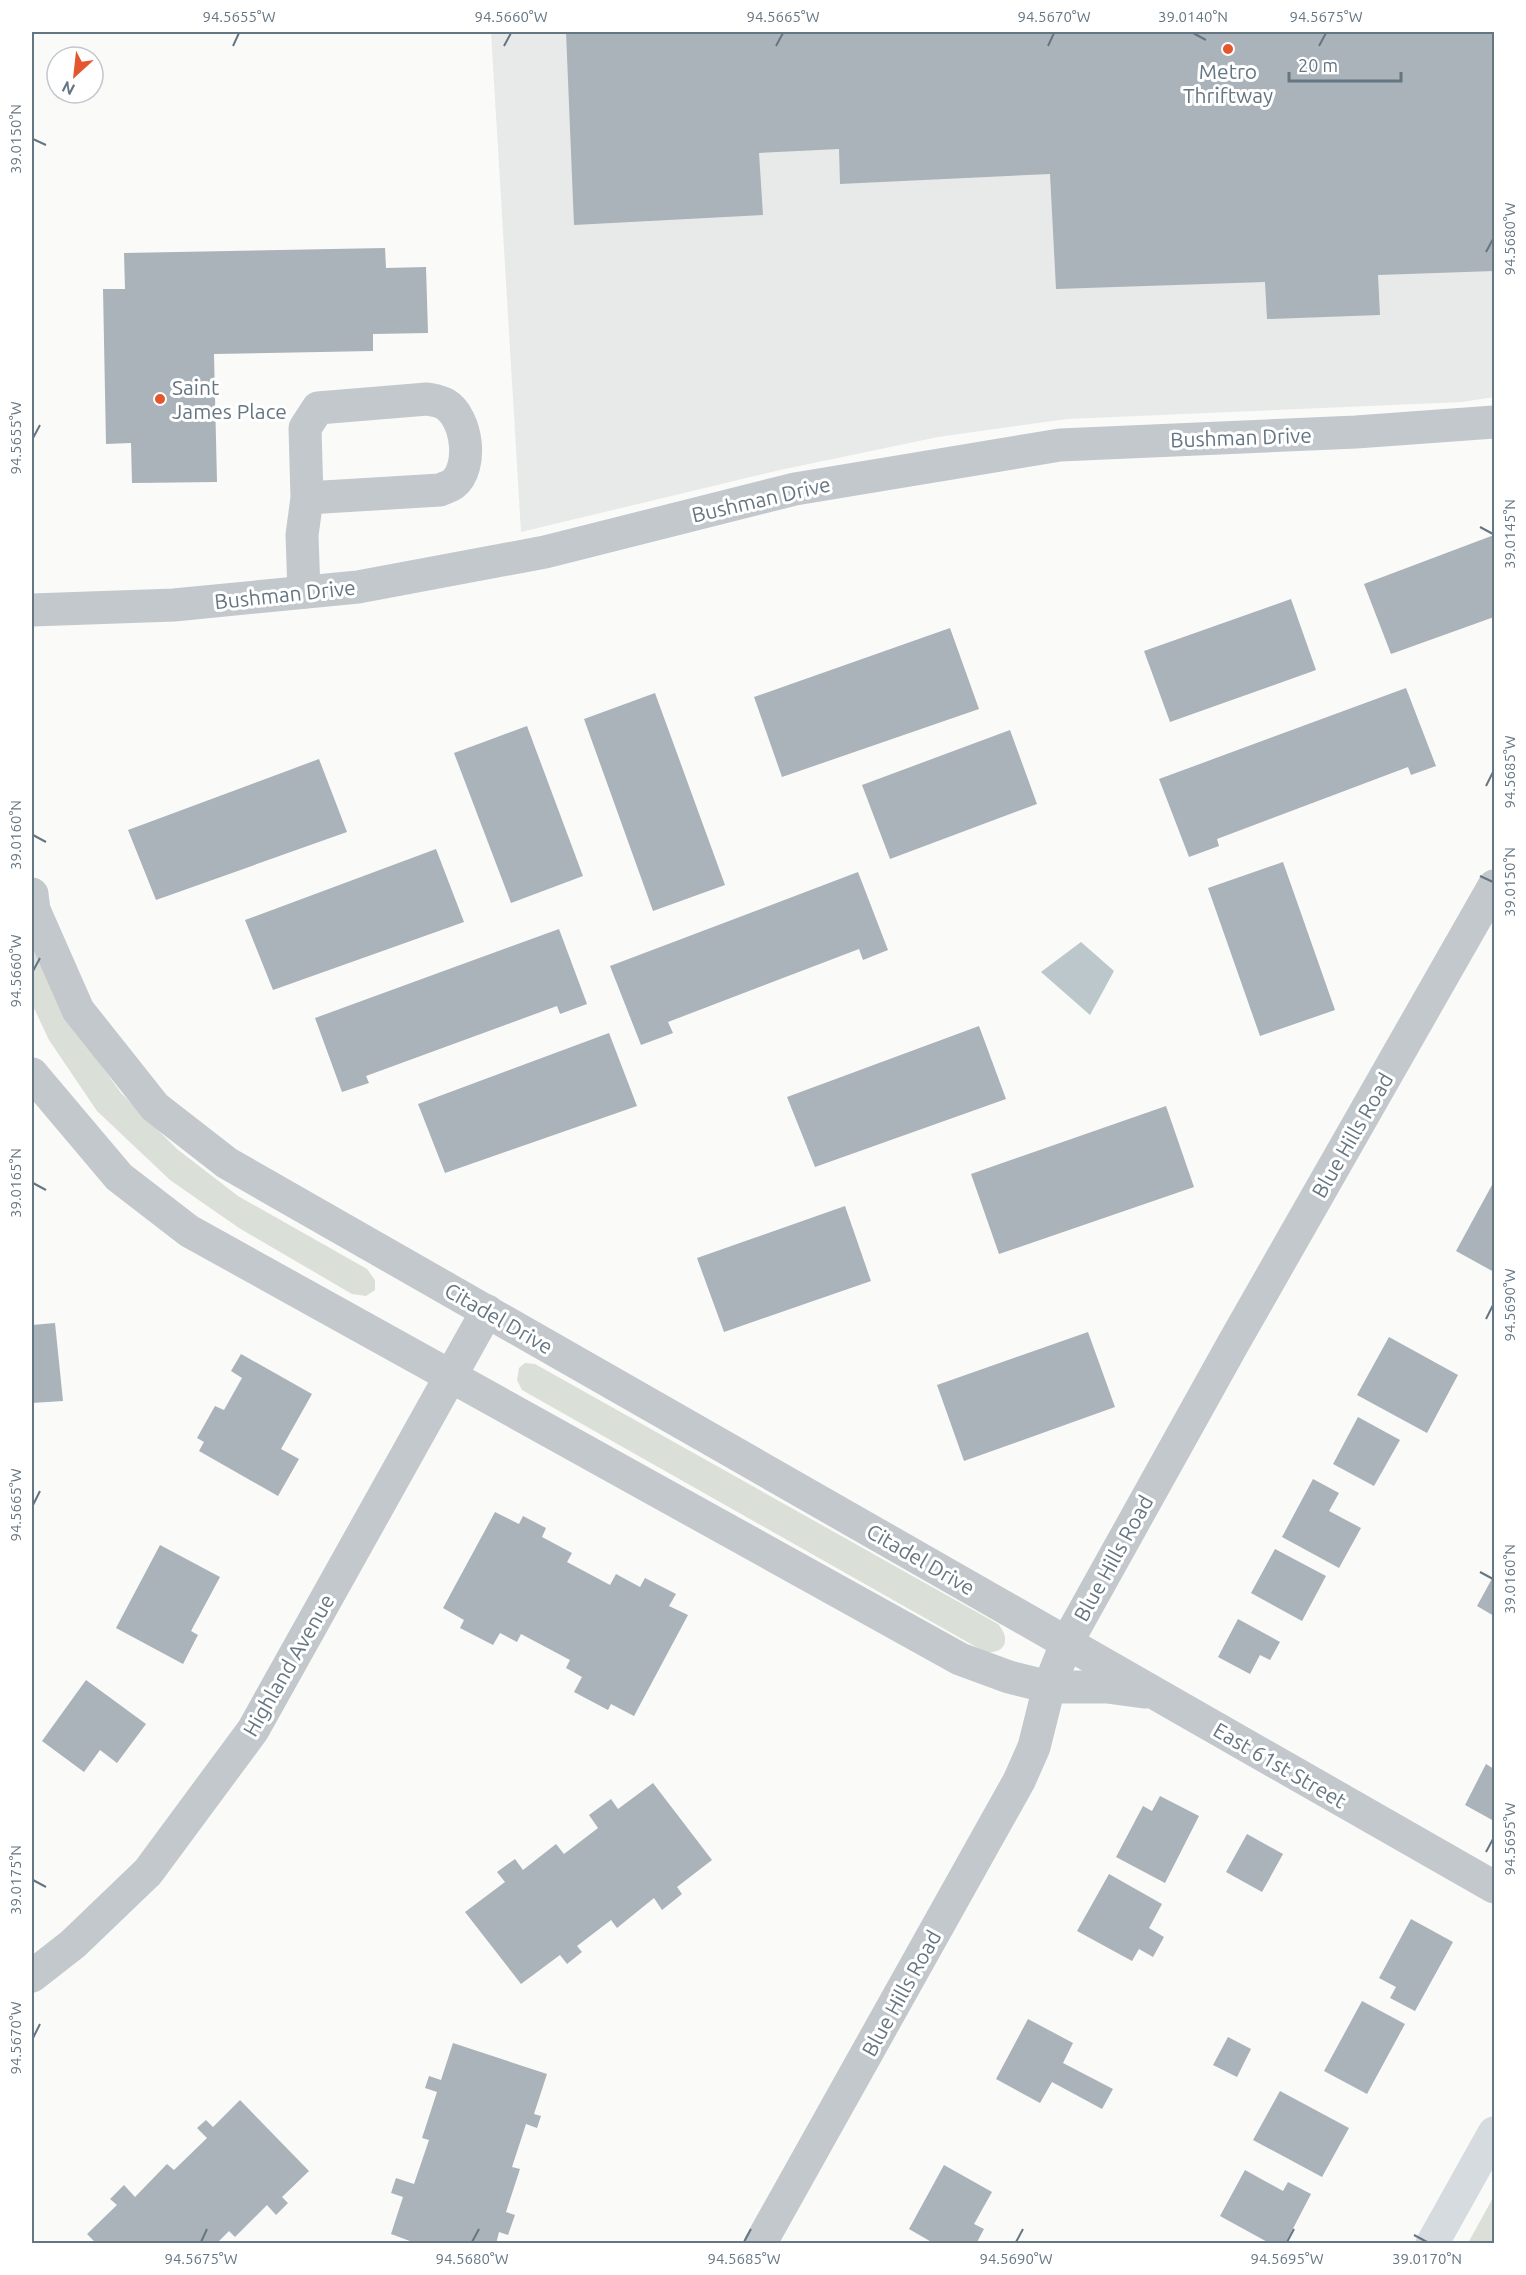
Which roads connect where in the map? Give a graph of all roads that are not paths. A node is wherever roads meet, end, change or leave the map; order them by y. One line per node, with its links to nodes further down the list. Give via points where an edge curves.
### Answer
1 (1494, 422): 3 (street, Bushman Drive, via 1060,445 1012,451 795,489 545,552 358,587)
2 (307, 498): 2 (street, via 440,490 454,483 465,464 465,438 459,416 444,403 427,399 318,408 305,428); 3 (street, via 302,535)
3 (304, 592): 4 (street, Bushman Drive, via 174,606)
4 (32, 610)
5 (1494, 886): 10 (street, Blue Hills Road)
6 (32, 894): 8 (street, Citadel Drive, via 34,910 78,1010 155,1107 227,1163)
7 (32, 1074): 9 (street, via 119,1177 189,1231)
8 (487, 1311): 9 (street, Highland Avenue); 10 (street, Citadel Drive)
9 (451, 1376): 11 (street, via 960,1659); 14 (street, Highland Avenue, via 253,1730 148,1872 74,1944)
10 (1067, 1642): 11 (street, Blue Hills Road); 12 (street, East 61st Street)
11 (1049, 1687): 12 (street, via 1107,1687); 16 (street, Blue Hills Road, via 1034,1747 1019,1781)
12 (1156, 1694): 13 (street, East 61st Street)
13 (1494, 1887)
14 (32, 1976)
15 (1494, 2133): 17 (main road)
16 (760, 2244)
17 (1432, 2244)

